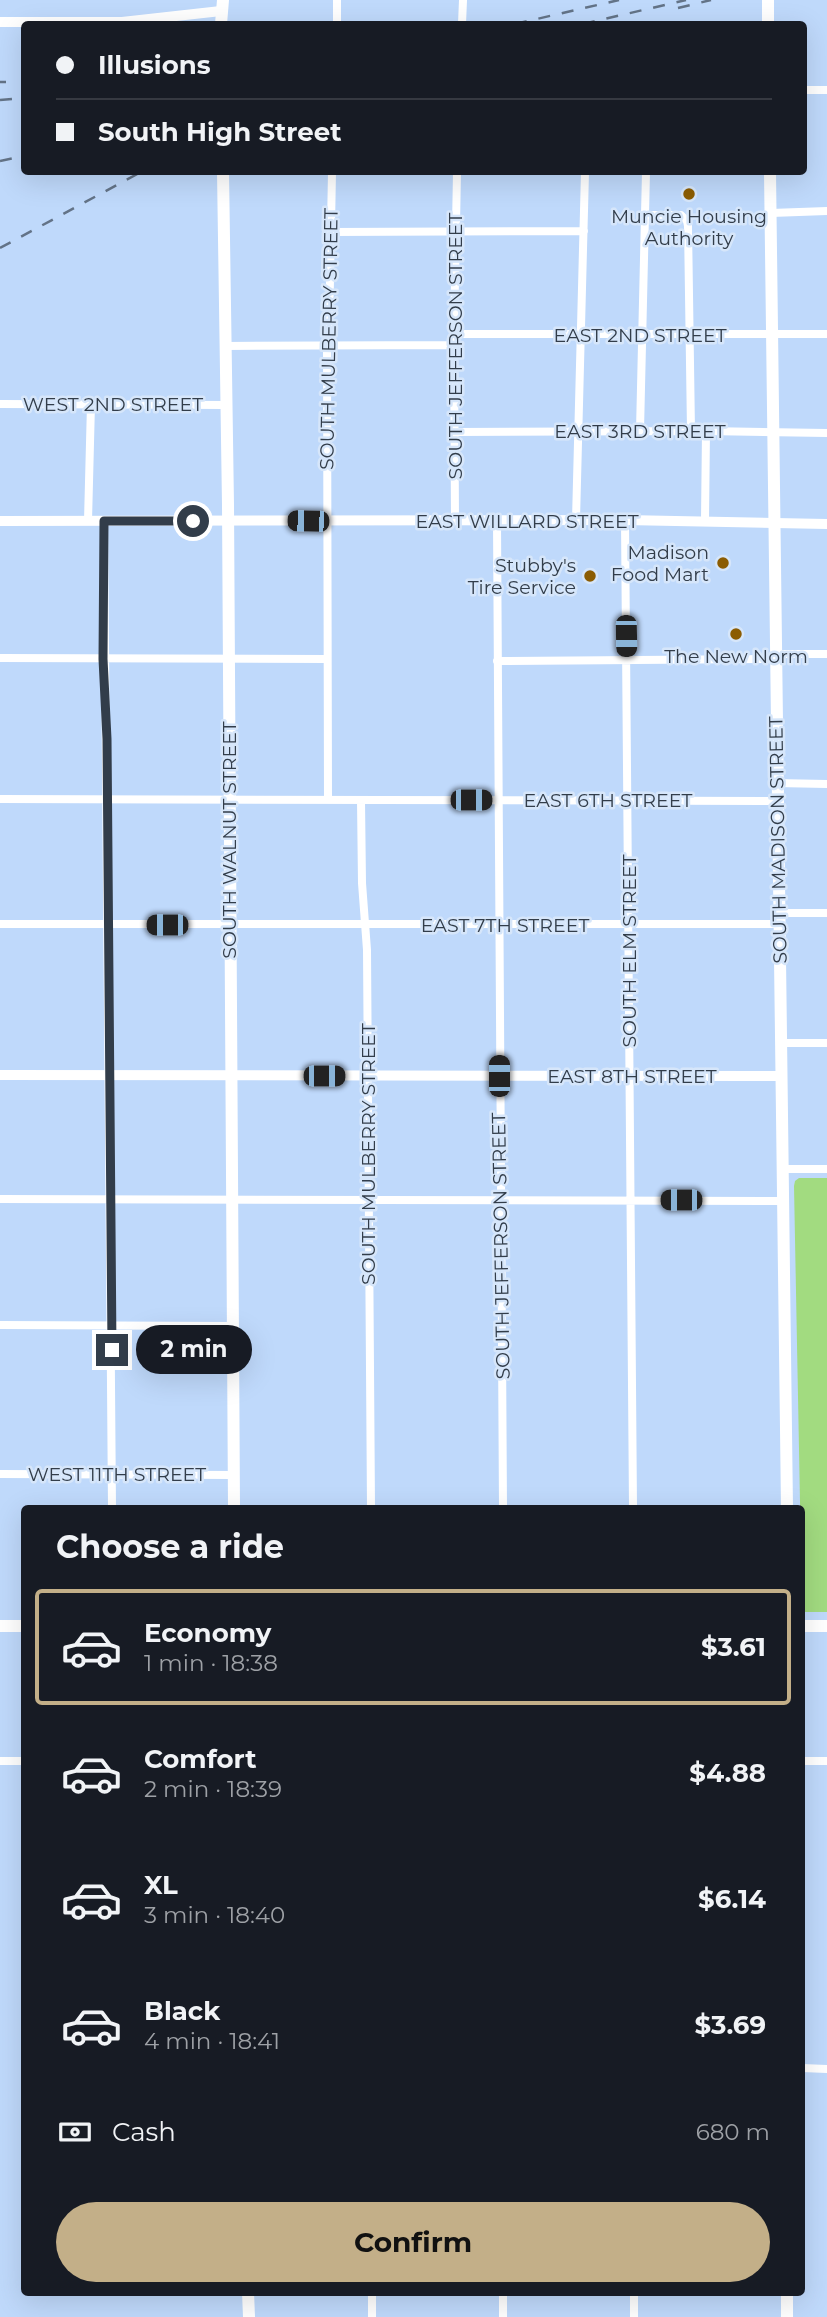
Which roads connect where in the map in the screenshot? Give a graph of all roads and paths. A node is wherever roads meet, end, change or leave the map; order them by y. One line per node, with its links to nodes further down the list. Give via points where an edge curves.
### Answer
1 (337, 0): 6 (street)
2 (463, 0): 7 (street)
3 (768, 0): 8 (main road)
4 (221, 9): 5 (street)
5 (130, 21)
6 (337, 21)
7 (462, 21)
8 (768, 21)
9 (0, 22): 10 (street)
10 (21, 22)
11 (807, 90): 12 (street)
12 (827, 90)
13 (223, 175): 33 (main road, SOUTH WALNUT STREET)
14 (332, 175): 23 (street, SOUTH MULBERRY STREET)
15 (457, 175): 24 (street, SOUTH JEFFERSON STREET)
16 (585, 175): 22 (street)
17 (646, 175): 21 (street)
18 (770, 175): 20 (main road, SOUTH MADISON STREET)
19 (827, 211): 20 (street)
20 (771, 213): 30 (main road, SOUTH MADISON STREET)
21 (645, 215): 28 (street); 29 (street, via 681,215 687,221)
22 (584, 231): 24 (street); 27 (street)
23 (330, 232): 24 (street); 31 (street, SOUTH MULBERRY STREET)
24 (455, 233): 25 (street, SOUTH JEFFERSON STREET)
25 (454, 334): 27 (street, EAST 2ND STREET); 32 (street, SOUTH JEFFERSON STREET)
26 (827, 334): 30 (street, EAST 2ND STREET)
27 (580, 335): 28 (street, EAST 2ND STREET); 37 (street)
28 (643, 335): 29 (street, EAST 2ND STREET); 38 (street)
29 (690, 335): 30 (street, EAST 2ND STREET); 39 (street)
30 (772, 335): 42 (main road, SOUTH MADISON STREET)
31 (327, 345): 32 (street); 33 (street); 51 (street, SOUTH MULBERRY STREET)
32 (454, 345): 41 (street, SOUTH JEFFERSON STREET)
33 (225, 346): 36 (main road, SOUTH WALNUT STREET)
34 (0, 404): 35 (street, WEST 2ND STREET)
35 (91, 404): 36 (street, WEST 2ND STREET); 48 (street)
36 (226, 405): 50 (main road, SOUTH WALNUT STREET)
37 (577, 431): 38 (street, EAST 3RD STREET); 41 (street, EAST 3RD STREET); 44 (street)
38 (640, 431): 39 (street, EAST 3RD STREET)
39 (691, 431): 40 (street, EAST 3RD STREET)
40 (706, 431): 42 (street, EAST 3RD STREET); 46 (street)
41 (454, 432): 52 (street, SOUTH JEFFERSON STREET)
42 (773, 432): 43 (street, EAST 3RD STREET); 54 (main road, SOUTH MADISON STREET)
43 (827, 433)
44 (576, 520): 45 (street, EAST WILLARD STREET); 53 (street, EAST WILLARD STREET)
45 (625, 520): 46 (street, EAST WILLARD STREET); 62 (street, SOUTH ELM STREET)
46 (705, 520): 54 (street, EAST WILLARD STREET)
47 (0, 521): 48 (street, EAST WILLARD STREET)
48 (88, 521): 49 (street, EAST WILLARD STREET)
49 (104, 521): 50 (street, EAST WILLARD STREET); 59 (street)
50 (227, 521): 51 (street, EAST WILLARD STREET); 60 (main road, SOUTH WALNUT STREET)
51 (327, 521): 52 (street, EAST WILLARD STREET); 61 (street, SOUTH MULBERRY STREET)
52 (455, 521): 53 (street, EAST WILLARD STREET)
53 (497, 521): 63 (street, SOUTH JEFFERSON STREET)
54 (774, 522): 55 (street, EAST WILLARD STREET); 57 (main road, SOUTH MADISON STREET)
55 (827, 524)
56 (827, 654): 57 (street)
57 (776, 657): 62 (street); 64 (main road, SOUTH MADISON STREET)
58 (0, 658): 59 (street)
59 (103, 659): 60 (street); 67 (street)
60 (228, 659): 61 (street); 68 (main road, SOUTH WALNUT STREET)
61 (327, 659): 69 (street, SOUTH MULBERRY STREET)
62 (627, 660): 63 (street); 71 (street, SOUTH ELM STREET)
63 (497, 661): 70 (street, SOUTH JEFFERSON STREET)
64 (776, 783): 65 (street); 73 (main road, SOUTH MADISON STREET)
65 (827, 784)
66 (0, 799): 67 (street, EAST 6TH STREET)
67 (107, 800): 68 (street, EAST 6TH STREET); 77 (street)
68 (229, 800): 69 (street, EAST 6TH STREET); 78 (main road, SOUTH WALNUT STREET)
69 (328, 800): 72 (street, EAST 6TH STREET)
70 (498, 800): 71 (street, EAST 6TH STREET); 72 (street, EAST 6TH STREET); 81 (street, SOUTH JEFFERSON STREET)
71 (628, 800): 73 (street, EAST 6TH STREET); 80 (street, SOUTH ELM STREET)
72 (360, 801): 79 (street, SOUTH MULBERRY STREET)
73 (777, 801): 75 (main road, SOUTH MADISON STREET)
74 (827, 913): 75 (street, EAST 7TH STREET)
75 (779, 919): 80 (street, EAST 7TH STREET); 82 (main road, SOUTH MADISON STREET)
76 (0, 924): 77 (street, EAST 7TH STREET)
77 (108, 925): 78 (street, EAST 7TH STREET); 85 (street)
78 (230, 925): 79 (street, EAST 7TH STREET); 87 (main road, SOUTH WALNUT STREET)
79 (365, 925): 81 (street, EAST 7TH STREET); 88 (street, SOUTH MULBERRY STREET)
80 (629, 925): 81 (street, EAST 7TH STREET); 86 (street, SOUTH ELM STREET)
81 (499, 926): 89 (street, SOUTH JEFFERSON STREET)
82 (781, 1043): 83 (street); 90 (main road, SOUTH MADISON STREET)
83 (827, 1043)
84 (0, 1075): 85 (street, EAST 8TH STREET)
85 (110, 1075): 87 (street, EAST 8TH STREET); 96 (street)
86 (630, 1075): 89 (street, EAST 8TH STREET); 90 (street, EAST 8TH STREET); 95 (street, SOUTH ELM STREET)
87 (231, 1076): 88 (street, EAST 8TH STREET); 98 (main road, SOUTH WALNUT STREET)
88 (368, 1076): 89 (street, EAST 8TH STREET); 97 (street, SOUTH MULBERRY STREET)
89 (499, 1076): 94 (street, SOUTH JEFFERSON STREET)
90 (782, 1076): 91 (main road, SOUTH MADISON STREET)
91 (782, 1169): 92 (street); 99 (main road, SOUTH MADISON STREET)
92 (827, 1169)
93 (0, 1199): 96 (street)
94 (501, 1199): 95 (street); 97 (street); 109 (street, SOUTH JEFFERSON STREET)
95 (632, 1199): 99 (street); 110 (street, SOUTH ELM STREET)
96 (110, 1200): 98 (street); 101 (street)
97 (369, 1200): 98 (street); 108 (street, SOUTH MULBERRY STREET)
98 (232, 1201): 102 (main road, SOUTH WALNUT STREET)
99 (783, 1201): 111 (main road, SOUTH MADISON STREET)
100 (0, 1325): 101 (street)
101 (112, 1325): 102 (street); 104 (street)
102 (233, 1326): 105 (main road, SOUTH WALNUT STREET)
103 (0, 1474): 104 (street, WEST 11TH STREET)
104 (112, 1475): 105 (street, WEST 11TH STREET); 106 (street)
105 (234, 1475): 107 (main road, SOUTH WALNUT STREET)
106 (112, 1505)
107 (234, 1505)
108 (371, 1505)
109 (503, 1505)
110 (633, 1505)
111 (787, 1505)
112 (0, 1626): 113 (main road)
113 (21, 1626)
114 (805, 1626): 115 (main road)
115 (827, 1626)
116 (0, 1761): 117 (street)
117 (21, 1761)
118 (805, 1761): 119 (street)
119 (827, 1761)
120 (805, 2068): 121 (street)
121 (827, 2068)
122 (248, 2296): 127 (main road)
123 (372, 2296): 128 (street)
124 (503, 2296): 129 (street)
125 (634, 2296): 130 (street)
126 (787, 2296): 131 (main road)
127 (249, 2317)
128 (372, 2317)
129 (503, 2317)
130 (634, 2317)
131 (787, 2317)

